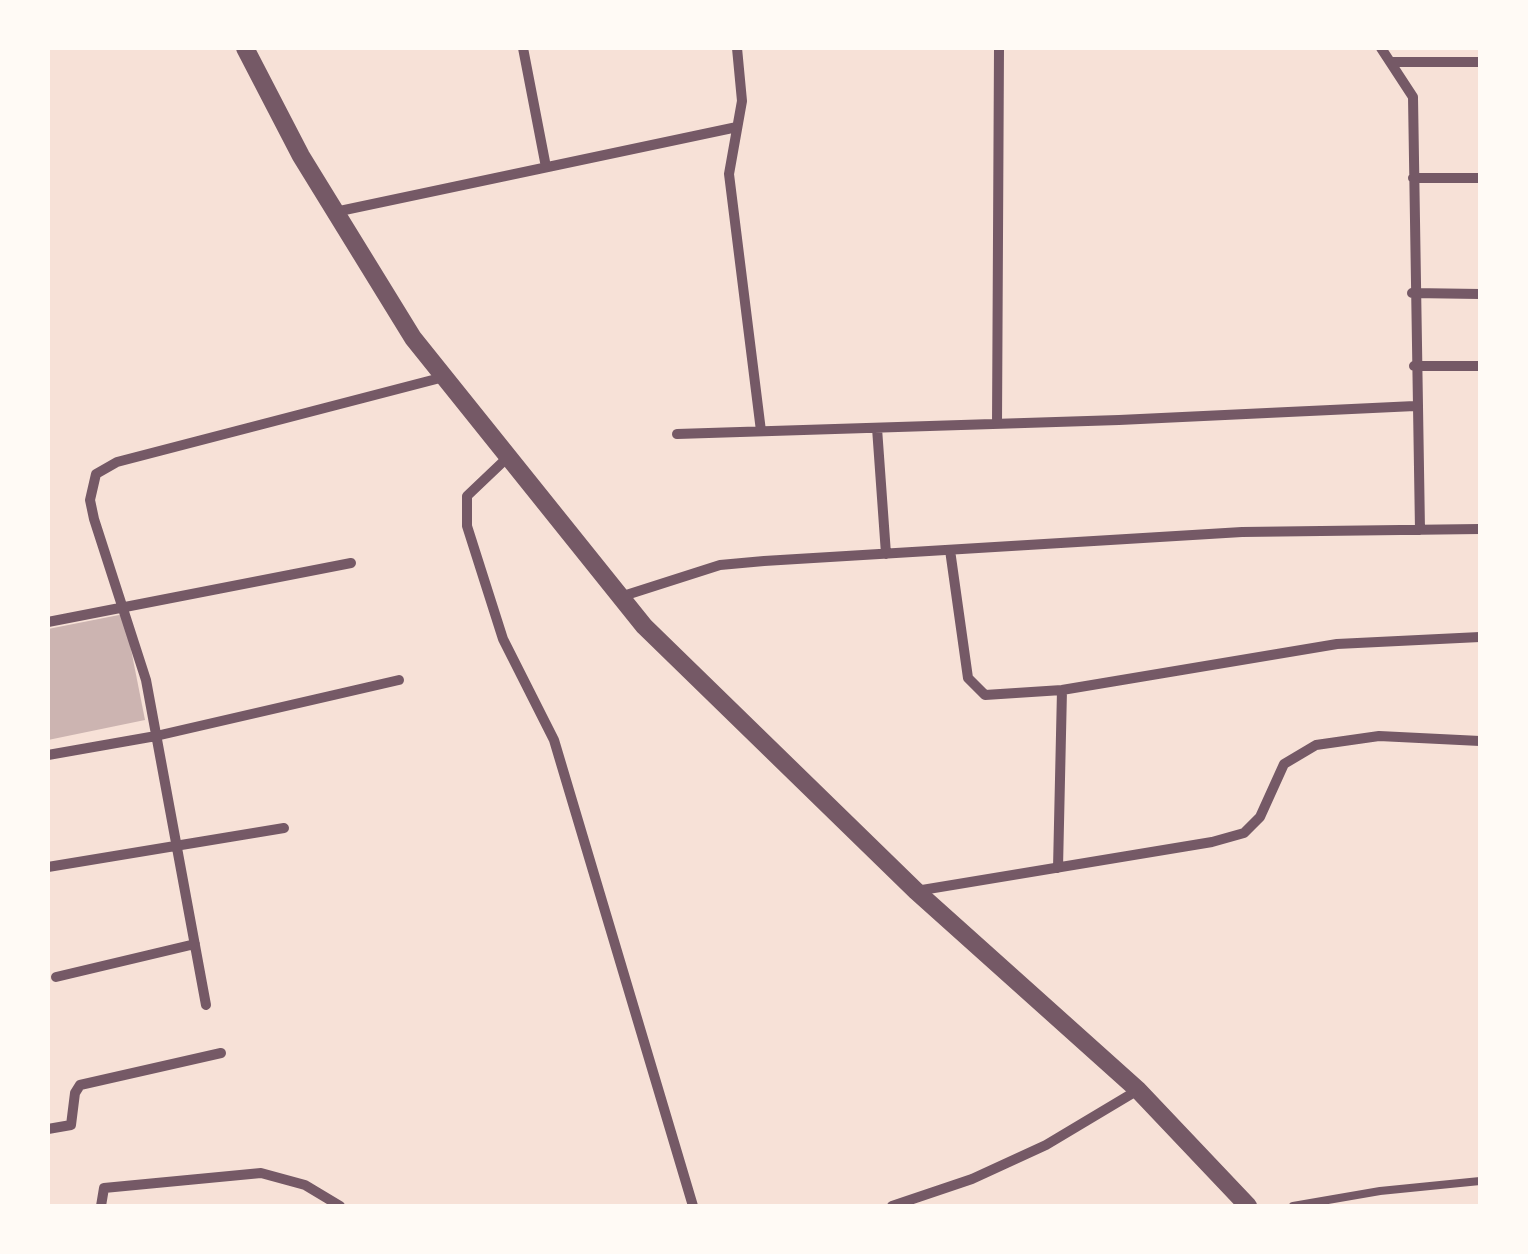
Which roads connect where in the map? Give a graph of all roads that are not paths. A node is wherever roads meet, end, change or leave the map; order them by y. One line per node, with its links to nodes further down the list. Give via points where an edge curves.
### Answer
1 (244, 48): 12 (street)
2 (523, 48): 9 (street)
3 (737, 48): 8 (street)
4 (998, 48): 19 (street)
5 (1381, 48): 6 (street)
6 (1391, 62): 7 (street); 10 (street, via 1412,98)
7 (1480, 62)
8 (737, 127): 9 (street); 21 (street, via 729,174)
9 (546, 167): 12 (street)
10 (1413, 178): 11 (street); 13 (street)
11 (1480, 178)
12 (335, 212): 17 (street)
13 (1412, 293): 14 (street); 15 (street)
14 (1480, 294)
15 (1414, 366): 16 (street); 18 (street)
16 (1480, 366)
17 (444, 377): 23 (street); 30 (street, via 106,466 96,474 90,500)
18 (1415, 406): 19 (street); 25 (street)
19 (997, 424): 20 (street)
20 (877, 428): 21 (street); 27 (street)
21 (761, 431): 22 (street)
22 (677, 434)
23 (508, 458): 29 (street); 52 (street, via 467,496 467,526 503,639 554,740)
24 (1480, 529): 25 (street)
25 (1420, 530): 26 (street, via 1242,532)
26 (950, 550): 27 (street); 34 (street, via 975,690 996,696)
27 (886, 554): 29 (street, via 720,565)
28 (351, 563): 30 (street)
29 (620, 596): 42 (street)
30 (124, 609): 31 (street); 35 (street)
31 (48, 622)
32 (1480, 637): 34 (street, via 1336,644)
33 (398, 680): 35 (street)
34 (1062, 690): 41 (street)
35 (156, 736): 37 (street); 39 (street)
36 (1480, 740): 41 (street, via 1379,736 1316,746 1284,764 1260,817 1244,833)
37 (48, 755)
38 (284, 828): 39 (street)
39 (176, 842): 40 (street); 43 (street)
40 (48, 866)
41 (1058, 868): 42 (street)
42 (916, 891): 47 (street)
43 (195, 944): 44 (street); 45 (street)
44 (56, 976)
45 (206, 1005)
46 (222, 1053): 48 (street, via 80,1085 71,1124)
47 (1138, 1090): 53 (street, via 1046,1145); 54 (street)
48 (48, 1129)
49 (1480, 1181): 55 (lane)
50 (102, 1206): 51 (street, via 104,1188 261,1173 316,1190)
51 (340, 1206)
52 (693, 1206)
53 (892, 1206)
54 (1248, 1206)
55 (1293, 1206)

